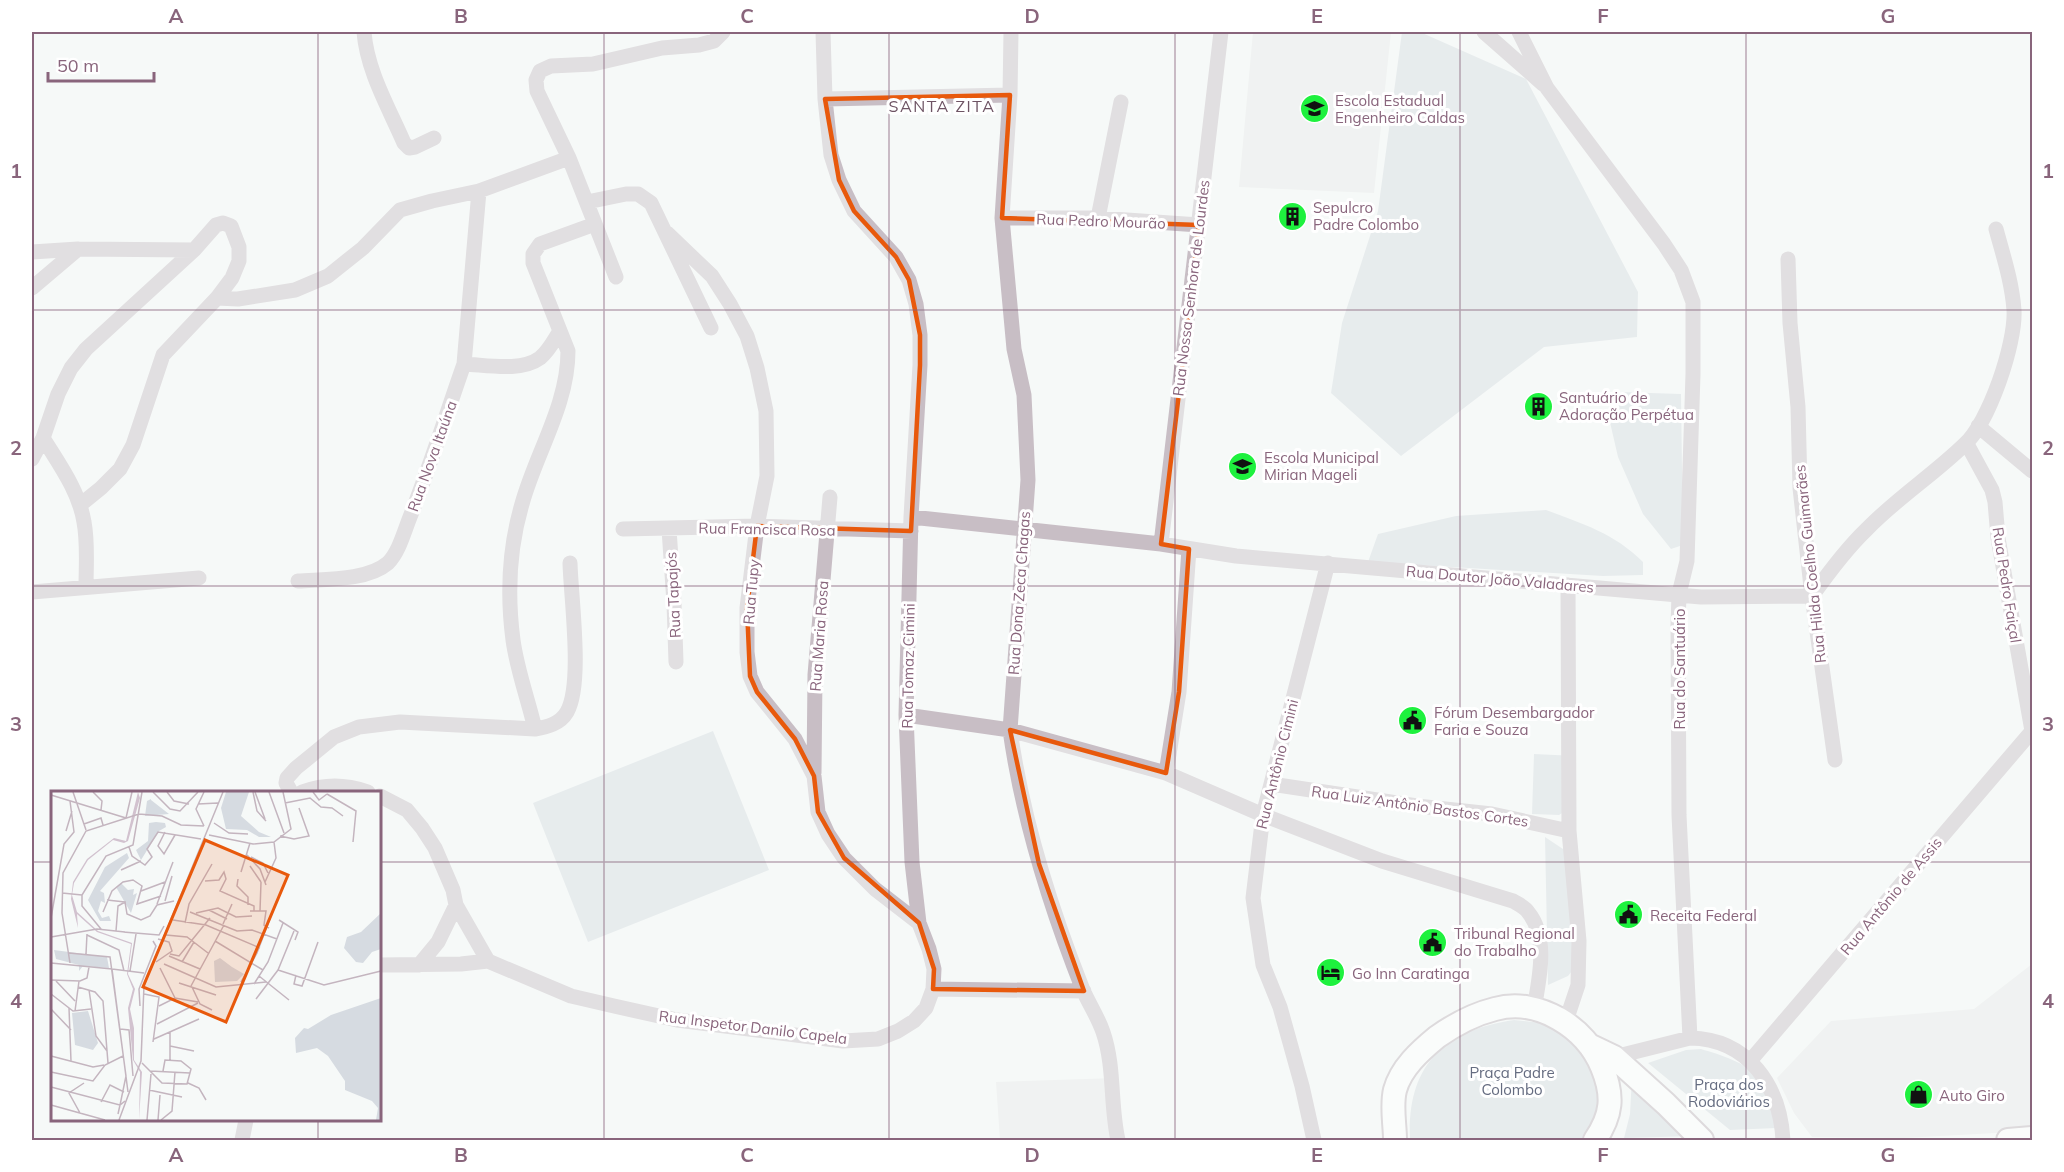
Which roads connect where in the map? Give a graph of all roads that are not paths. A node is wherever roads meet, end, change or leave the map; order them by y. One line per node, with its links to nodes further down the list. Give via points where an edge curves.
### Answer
1 (364, 32): 12 (street, via 378,85 404,143 415,147)
2 (723, 32): 13 (street, via 714,41 699,45 662,48 593,64 551,66 540,71 537,91)
3 (823, 32): 10 (street, Rua Tomaz Cimini)
4 (1011, 32): 9 (street, Rua Dona Zeca Chagas)
5 (1221, 32): 19 (street, Rua Nossa Senhora de Lourdes)
6 (1484, 32): 8 (street)
7 (1519, 32): 8 (street)
8 (1547, 88): 54 (street, Rua do Santuário, via 1664,244 1681,270 1693,302 1687,561)
9 (1010, 95): 10 (street); 16 (street, Rua Dona Zeca Chagas)
10 (825, 99): 39 (street, Rua Tomaz Cimini, via 831,155 839,180 854,211 896,257 916,304 920,365)
11 (1121, 102): 17 (street)
12 (434, 138)
13 (569, 158): 14 (street); 15 (street)
14 (479, 190): 28 (street, via 400,210 363,248 317,281 267,295); 31 (street, Rua Nova Itaúna)
15 (587, 202): 18 (street); 21 (street, via 638,194 651,203)
16 (1002, 218): 17 (street, Rua Pedro Mourão); 44 (street, Rua Dona Zeca Chagas, via 1014,349 1024,395 1028,480)
17 (1098, 218): 19 (street, Rua Pedro Mourão)
18 (595, 224): 26 (street); 30 (street, via 540,244 533,254)
19 (1199, 225): 45 (street, Rua Nossa Senhora de Lourdes)
20 (1996, 229): 32 (street, via 2014,312 2003,372)
21 (667, 233): 29 (street); 40 (street, Rua Tupy, via 718,285 747,336 757,368 766,411 767,476)
22 (78, 249): 23 (street); 24 (street); 27 (street)
23 (195, 250): 28 (street, via 216,225 231,226 239,247 239,261); 33 (street, via 86,349 58,394)
24 (32, 252)
25 (1788, 259): 55 (street, Rua Hilda Coelho Guimarães, via 1800,488)
26 (616, 277)
27 (32, 288)
28 (218, 298): 38 (street, via 163,355 133,445 120,469)
29 (711, 328)
30 (560, 331): 31 (street, via 539,359 518,365); 58 (street, via 568,351 565,377 522,503 511,550 513,641)
31 (464, 364): 50 (street, Rua Nova Itaúna, via 415,504 388,562 361,575)
32 (1978, 426): 34 (street); 36 (street)
33 (43, 438): 35 (street); 38 (street)
34 (1967, 444): 55 (street, via 1868,527); 60 (street, Rua Pedro Faiçal, via 1995,502)
35 (32, 459)
36 (2032, 471)
37 (830, 496): 43 (street, Rua Maria Rosa)
38 (80, 505): 52 (street)
39 (911, 524): 43 (street, Rua Francisca Rosa); 44 (street, Rua Francisca Rosa); 57 (street, Rua Tomaz Cimini)
40 (757, 526): 42 (street, Rua Francisca Rosa); 43 (street, Rua Francisca Rosa); 63 (street, Rua Tupy, via 747,608 750,676 757,692 795,739)
41 (623, 529): 42 (street, Rua Francisca Rosa)
42 (669, 529): 56 (street, Rua Tapajós)
43 (827, 530): 63 (street, Rua Maria Rosa, via 815,675)
44 (1024, 531): 45 (street, Rua Doutor João Valadares); 59 (street, Rua Dona Zeca Chagas)
45 (1161, 544): 46 (street, Rua Doutor João Valadares)
46 (1189, 549): 48 (street, Rua Doutor João Valadares); 62 (street, via 1179,692)
47 (570, 563): 58 (street, via 575,646 571,702 558,722)
48 (1328, 564): 51 (street, Rua Doutor João Valadares); 64 (street, Rua Antônio Cimini)
49 (199, 578): 52 (street)
50 (298, 581)
51 (1568, 585): 54 (street, Rua Doutor João Valadares); 70 (street)
52 (86, 587): 53 (street)
53 (32, 592)
54 (1679, 594): 55 (street, Rua Doutor João Valadares); 80 (street, Rua do Santuário, via 1679,815)
55 (1812, 596): 61 (street, Rua Hilda Coelho Guimarães)
56 (676, 662)
57 (906, 715): 59 (street); 72 (street, Rua Tomaz Cimini, via 912,862)
58 (535, 729): 65 (street, via 400,722 359,727 334,737 296,768 287,777)
59 (1010, 730): 62 (street); 77 (street, Rua Dona Zeca Chagas, via 1039,864)
60 (2032, 731): 83 (street, Rua Antônio de Assis)
61 (1834, 760)
62 (1166, 773): 69 (street)
63 (814, 776): 72 (street, Rua Tupy, via 818,812 844,858 875,889)
64 (1271, 784): 69 (street, Rua Antônio Cimini); 70 (street, Rua Luiz Antônio Bastos Cortes, via 1492,814)
65 (290, 791)
66 (305, 791): 67 (street, via 337,785)
67 (364, 791)
68 (381, 797): 71 (street, via 407,810 422,828 435,848)
69 (1263, 815): 78 (street, via 1382,861 1513,901 1527,910 1539,937); 88 (street, Rua Antônio Cimini, via 1253,898 1263,965 1280,1007)
70 (1569, 831): 79 (street, via 1579,941 1578,986)
71 (456, 905): 73 (street); 75 (street, via 438,942)
72 (919, 923): 76 (street, Rua Tomaz Cimini, via 934,969)
73 (488, 961): 75 (street, Rua Inspetor Danilo Capela); 76 (street, Rua Inspetor Danilo Capela, via 571,996 635,1011 688,1022 843,1041 878,1039 898,1031 926,1008)
74 (381, 965): 75 (street, Rua Inspetor Danilo Capela)
75 (419, 965)
76 (933, 989): 77 (street)
77 (1084, 991): 87 (street, Rua Dona Zeca Chagas, via 1103,1032)
78 (1534, 1009): 79 (main road); 89 (main road, via 1495,1008 1445,1032 1418,1052 1395,1090)
79 (1566, 1022): 81 (main road)
80 (1690, 1038): 82 (street); 83 (street, via 1720,1044)
81 (1591, 1046): 82 (main road); 90 (main road, via 1610,1098 1609,1117)
82 (1614, 1057): 91 (main road)
83 (1750, 1061): 92 (street, via 1776,1099)
84 (246, 1121): 86 (street)
85 (2032, 1138): 93 (main road)
86 (242, 1140)
87 (1118, 1140)
88 (1314, 1140)
89 (1395, 1140)
90 (1595, 1140)
91 (1702, 1140)
92 (1783, 1140)
93 (2008, 1140)

